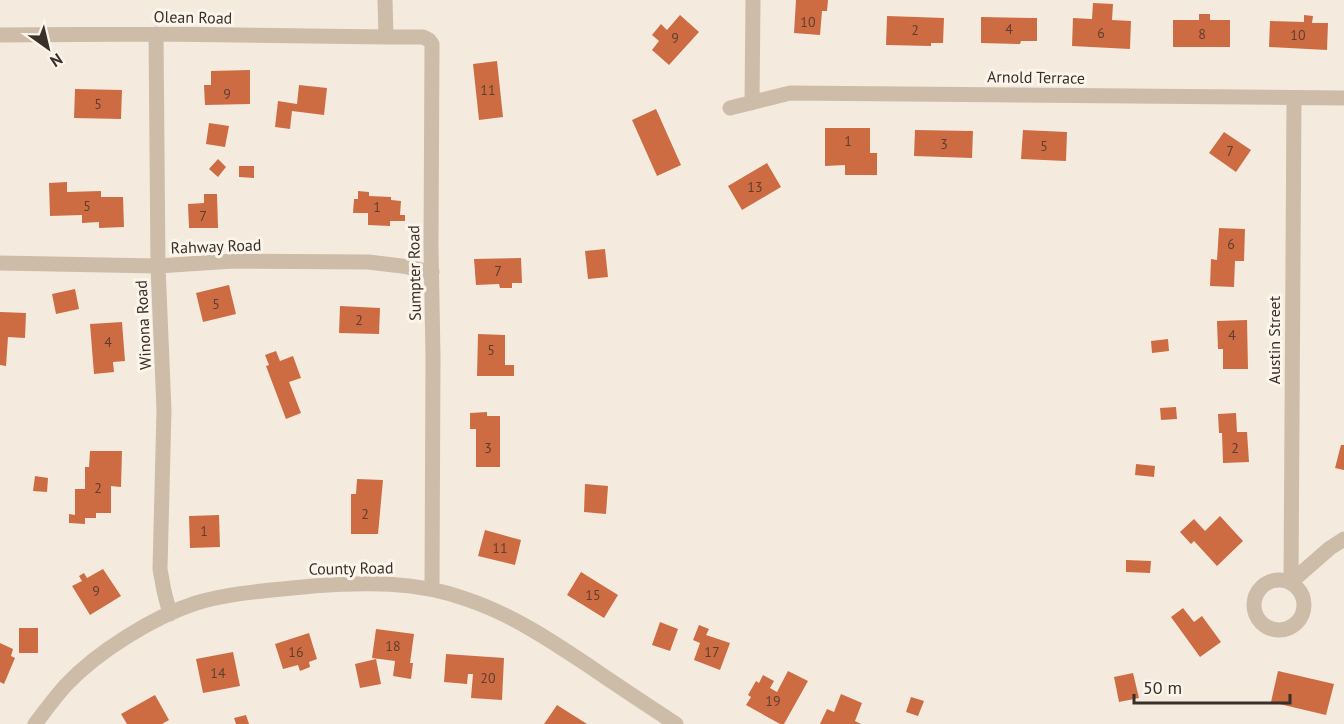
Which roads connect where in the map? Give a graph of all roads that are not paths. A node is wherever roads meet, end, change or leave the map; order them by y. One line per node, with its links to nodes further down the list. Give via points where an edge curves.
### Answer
1 (385, 0): 5 (street)
2 (753, 0): 8 (street)
3 (156, 34): 4 (street, Olean Road); 5 (street, Olean Road); 11 (street, Winona Road)
4 (0, 35)
5 (386, 37): 12 (street, Sumpter Road, via 423,37 432,45)
6 (1294, 98): 7 (street, Arnold Terrace); 8 (street, Arnold Terrace, via 790,93); 13 (street, Austin Street, via 1291,582)
7 (1344, 98)
8 (752, 103): 9 (street, Arnold Terrace)
9 (730, 108)
10 (0, 263): 11 (street, Rahway Road)
11 (158, 266): 12 (street, Rahway Road, via 233,261 368,262); 15 (street, Winona Road, via 164,410 160,569)
12 (432, 272): 14 (street, Sumpter Road)
13 (1344, 539)
14 (432, 588): 15 (street, County Road, via 381,583 269,590 196,603); 17 (street, County Road, via 468,599 529,627)
15 (170, 614): 16 (street, County Road, via 112,646 82,670)
16 (35, 724)
17 (676, 724)

